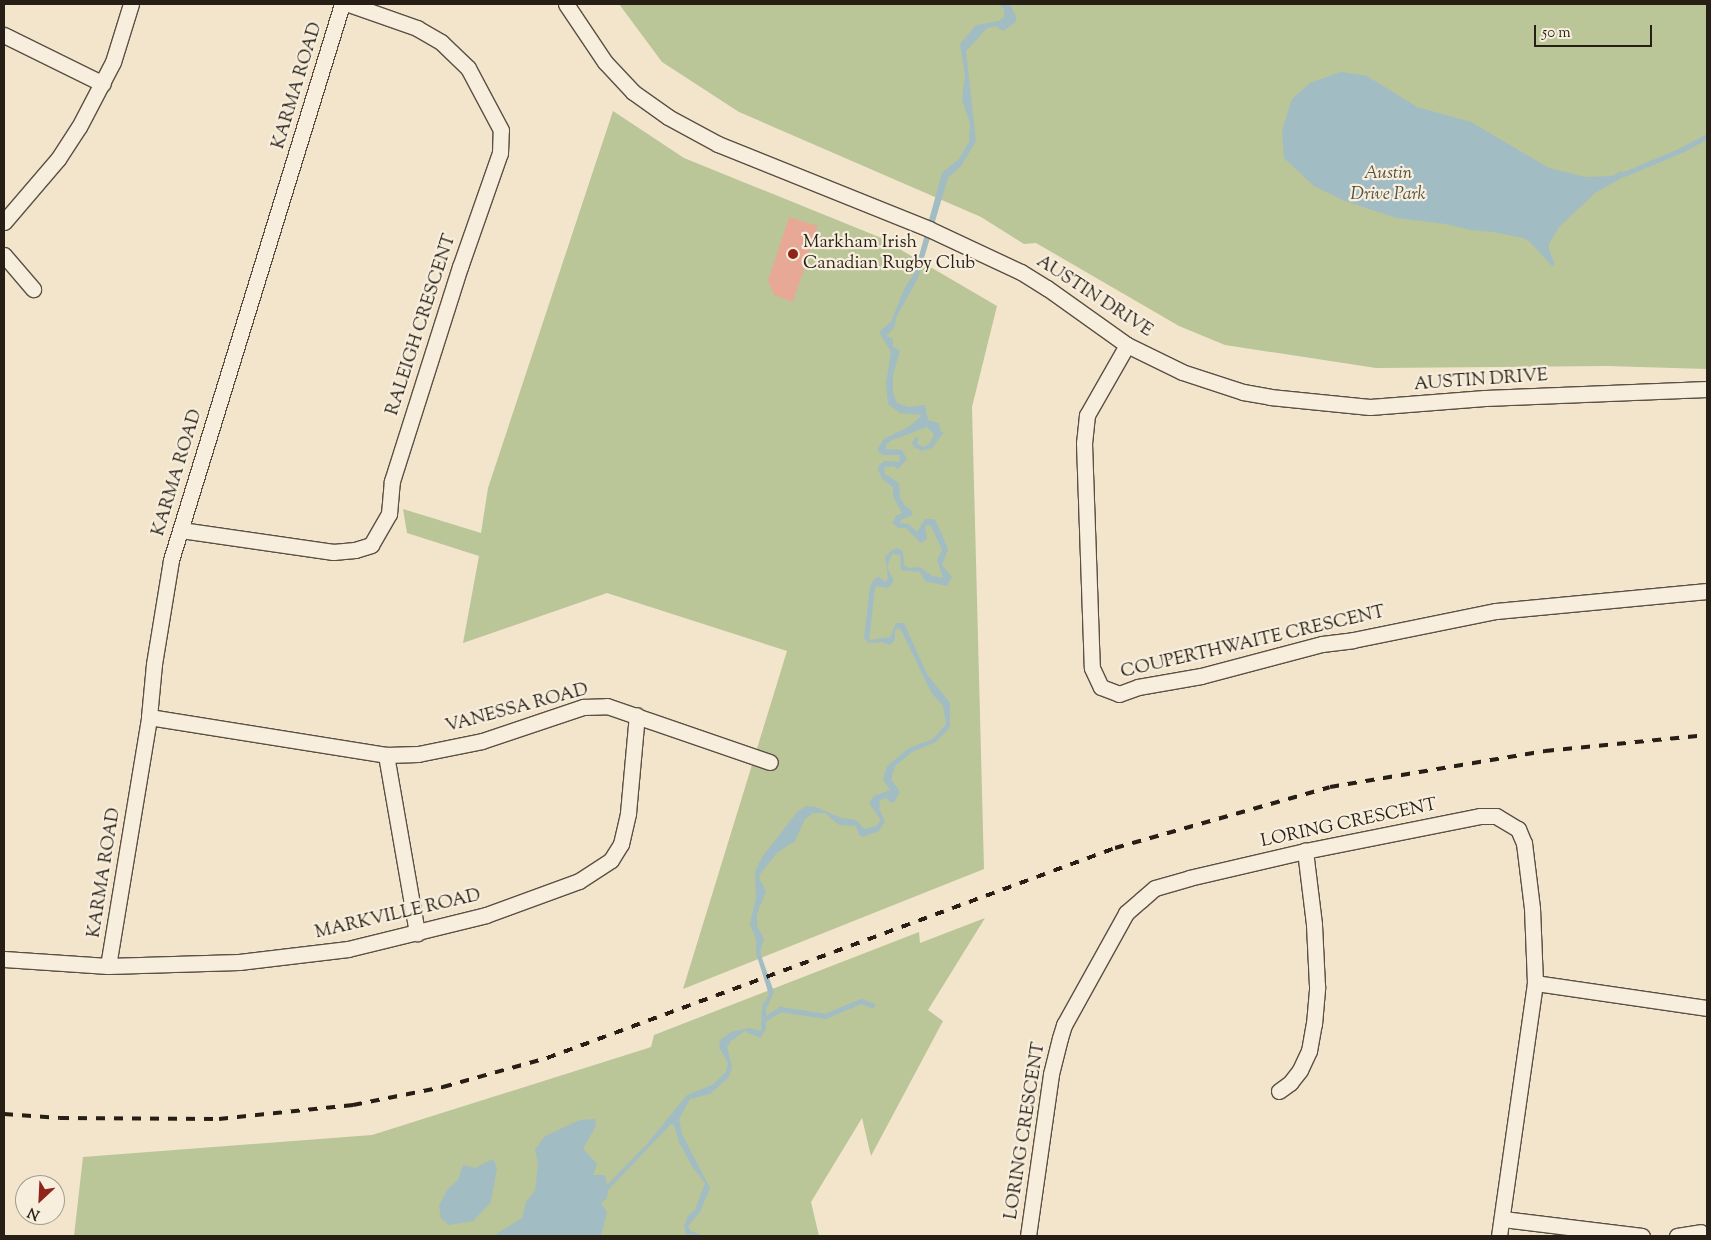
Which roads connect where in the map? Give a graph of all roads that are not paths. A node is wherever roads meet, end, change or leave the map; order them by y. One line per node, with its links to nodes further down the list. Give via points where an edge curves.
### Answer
1 (132, 4): 6 (street)
2 (342, 4): 12 (street, KARMA ROAD)
3 (349, 4): 12 (street, RALEIGH CRESCENT, via 417,28 441,42 468,68 501,130 500,153 392,481 389,514 371,545 333,552)
4 (566, 4): 10 (street, AUSTIN DRIVE, via 605,62 633,92 668,117 718,144 929,229 1021,272)
5 (4, 35): 6 (street)
6 (103, 84): 7 (street, via 58,159)
7 (4, 222)
8 (4, 255): 9 (street)
9 (33, 289)
10 (1127, 345): 11 (street, AUSTIN DRIVE, via 1182,372 1243,392 1294,401 1370,407 1485,398); 13 (street, COUPERTHWAITE CRESCENT, via 1087,415 1084,443 1092,668 1101,688 1119,694 1322,644 1496,611)
11 (1707, 390)
12 (181, 530): 15 (street, KARMA ROAD, via 171,560 162,610)
13 (1707, 590)
14 (637, 715): 16 (street, VANESSA ROAD, via 608,706 583,707 482,741 418,754); 17 (street, VANESSA ROAD); 19 (street, MARKVILLE ROAD, via 628,813 621,844 610,860 579,881 486,915)
15 (149, 717): 16 (street, VANESSA ROAD); 21 (street, KARMA ROAD)
16 (386, 755): 19 (street)
17 (770, 762)
18 (1305, 851): 22 (street, LORING CRESCENT, via 1480,816 1496,816 1508,822 1518,829 1524,843 1532,908); 24 (street, via 1314,924 1317,986 1314,1024 1309,1050 1300,1070); 27 (street, LORING CRESCENT, via 1164,884 1126,914 1064,1025 1050,1074)
19 (417, 933): 21 (street, MARKVILLE ROAD, via 348,949 289,957 240,962)
20 (4, 959): 21 (street, MARKVILLE ROAD)
21 (108, 966)
22 (1535, 982): 23 (street); 25 (street, LORING CRESCENT)
23 (1707, 1008)
24 (1279, 1091)
25 (1503, 1220): 28 (street, LORING CRESCENT); 29 (street)
26 (1701, 1232): 30 (street)
27 (1028, 1236)
28 (1499, 1236)
29 (1642, 1236)
30 (1677, 1236)

